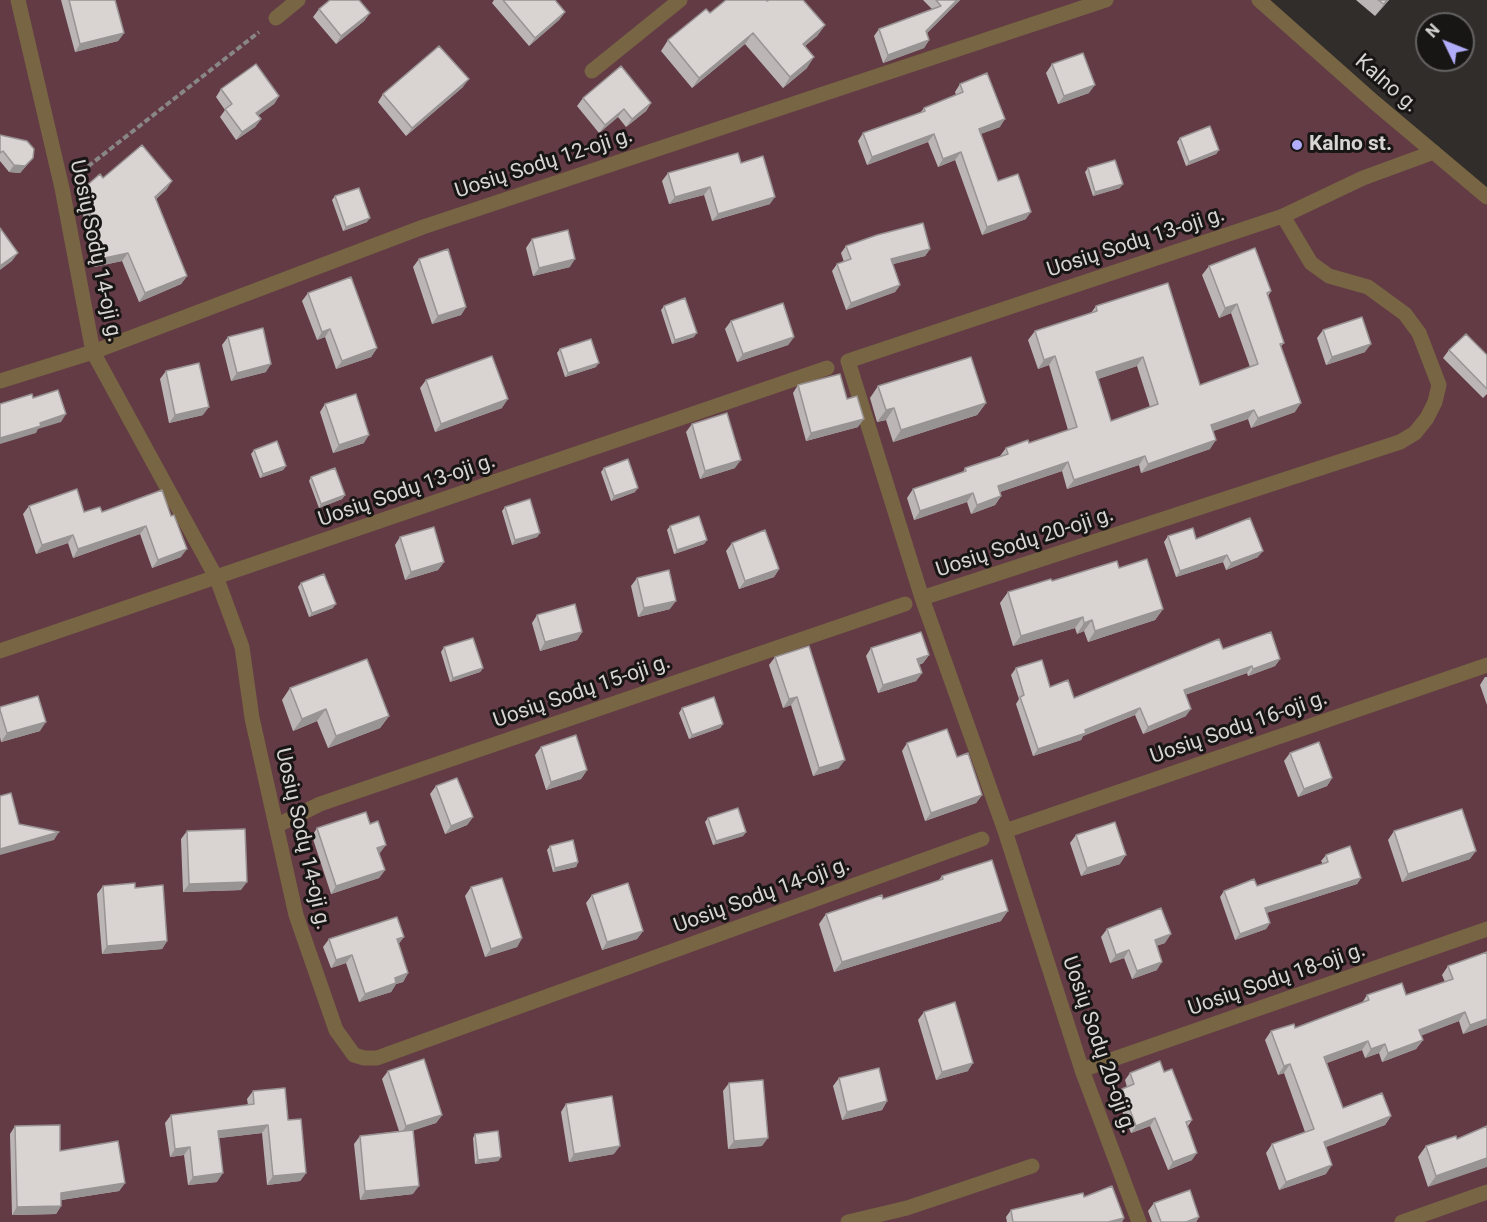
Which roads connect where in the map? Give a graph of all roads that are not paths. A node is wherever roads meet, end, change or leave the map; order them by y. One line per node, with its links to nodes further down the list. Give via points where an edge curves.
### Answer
1 (18, 0): 11 (street, Uosių Sodų 14-oji g., via 62,188)
2 (298, 0): 6 (street)
3 (680, 0): 7 (street)
4 (1106, 0): 11 (street, Uosių Sodų 12-oji g., via 423,227)
5 (1259, 0): 8 (street, Kalno g.)
6 (276, 18)
7 (592, 71)
8 (1434, 152): 9 (street, Kalno g.); 10 (street, Uosių Sodų 13-oji g., via 1363,178)
9 (1487, 197)
10 (1283, 216): 15 (street, Uosių Sodų 13-oji g., via 848,361); 15 (street, Uosių Sodų 20-oji g., via 1311,263 1329,276 1368,287 1387,299 1419,333 1439,385 1431,410 1415,433 1400,442)
11 (93, 352): 13 (street, Uosių Sodų 12-oji g.); 14 (street, Uosių Sodų 14-oji g.)
12 (827, 368): 14 (street, Uosių Sodų 13-oji g.)
13 (0, 381)
14 (217, 579): 17 (street, Uosių Sodų 13-oji g.); 19 (street, Uosių Sodų 14-oji g., via 242,647 252,718)
15 (922, 598): 20 (street, Uosių Sodų 20-oji g.)
16 (905, 604): 19 (street, Uosių Sodų 15-oji g., via 320,804)
17 (0, 651)
18 (1487, 665): 20 (street, Uosių Sodų 16-oji g.)
19 (276, 826): 21 (street, Uosių Sodų 14-oji g., via 296,915 336,1030 354,1054 364,1058 377,1058)
20 (1005, 831): 23 (street, Uosių Sodų 20-oji g.)
21 (982, 839)
22 (1487, 929): 23 (street, Uosių Sodų 18-oji g.)
23 (1082, 1070): 27 (street, Uosių Sodų 20-oji g.)
24 (1032, 1166): 26 (street, via 908,1208)
25 (1487, 1192): 28 (street)
26 (848, 1222)
27 (1139, 1222)
28 (1402, 1222)

